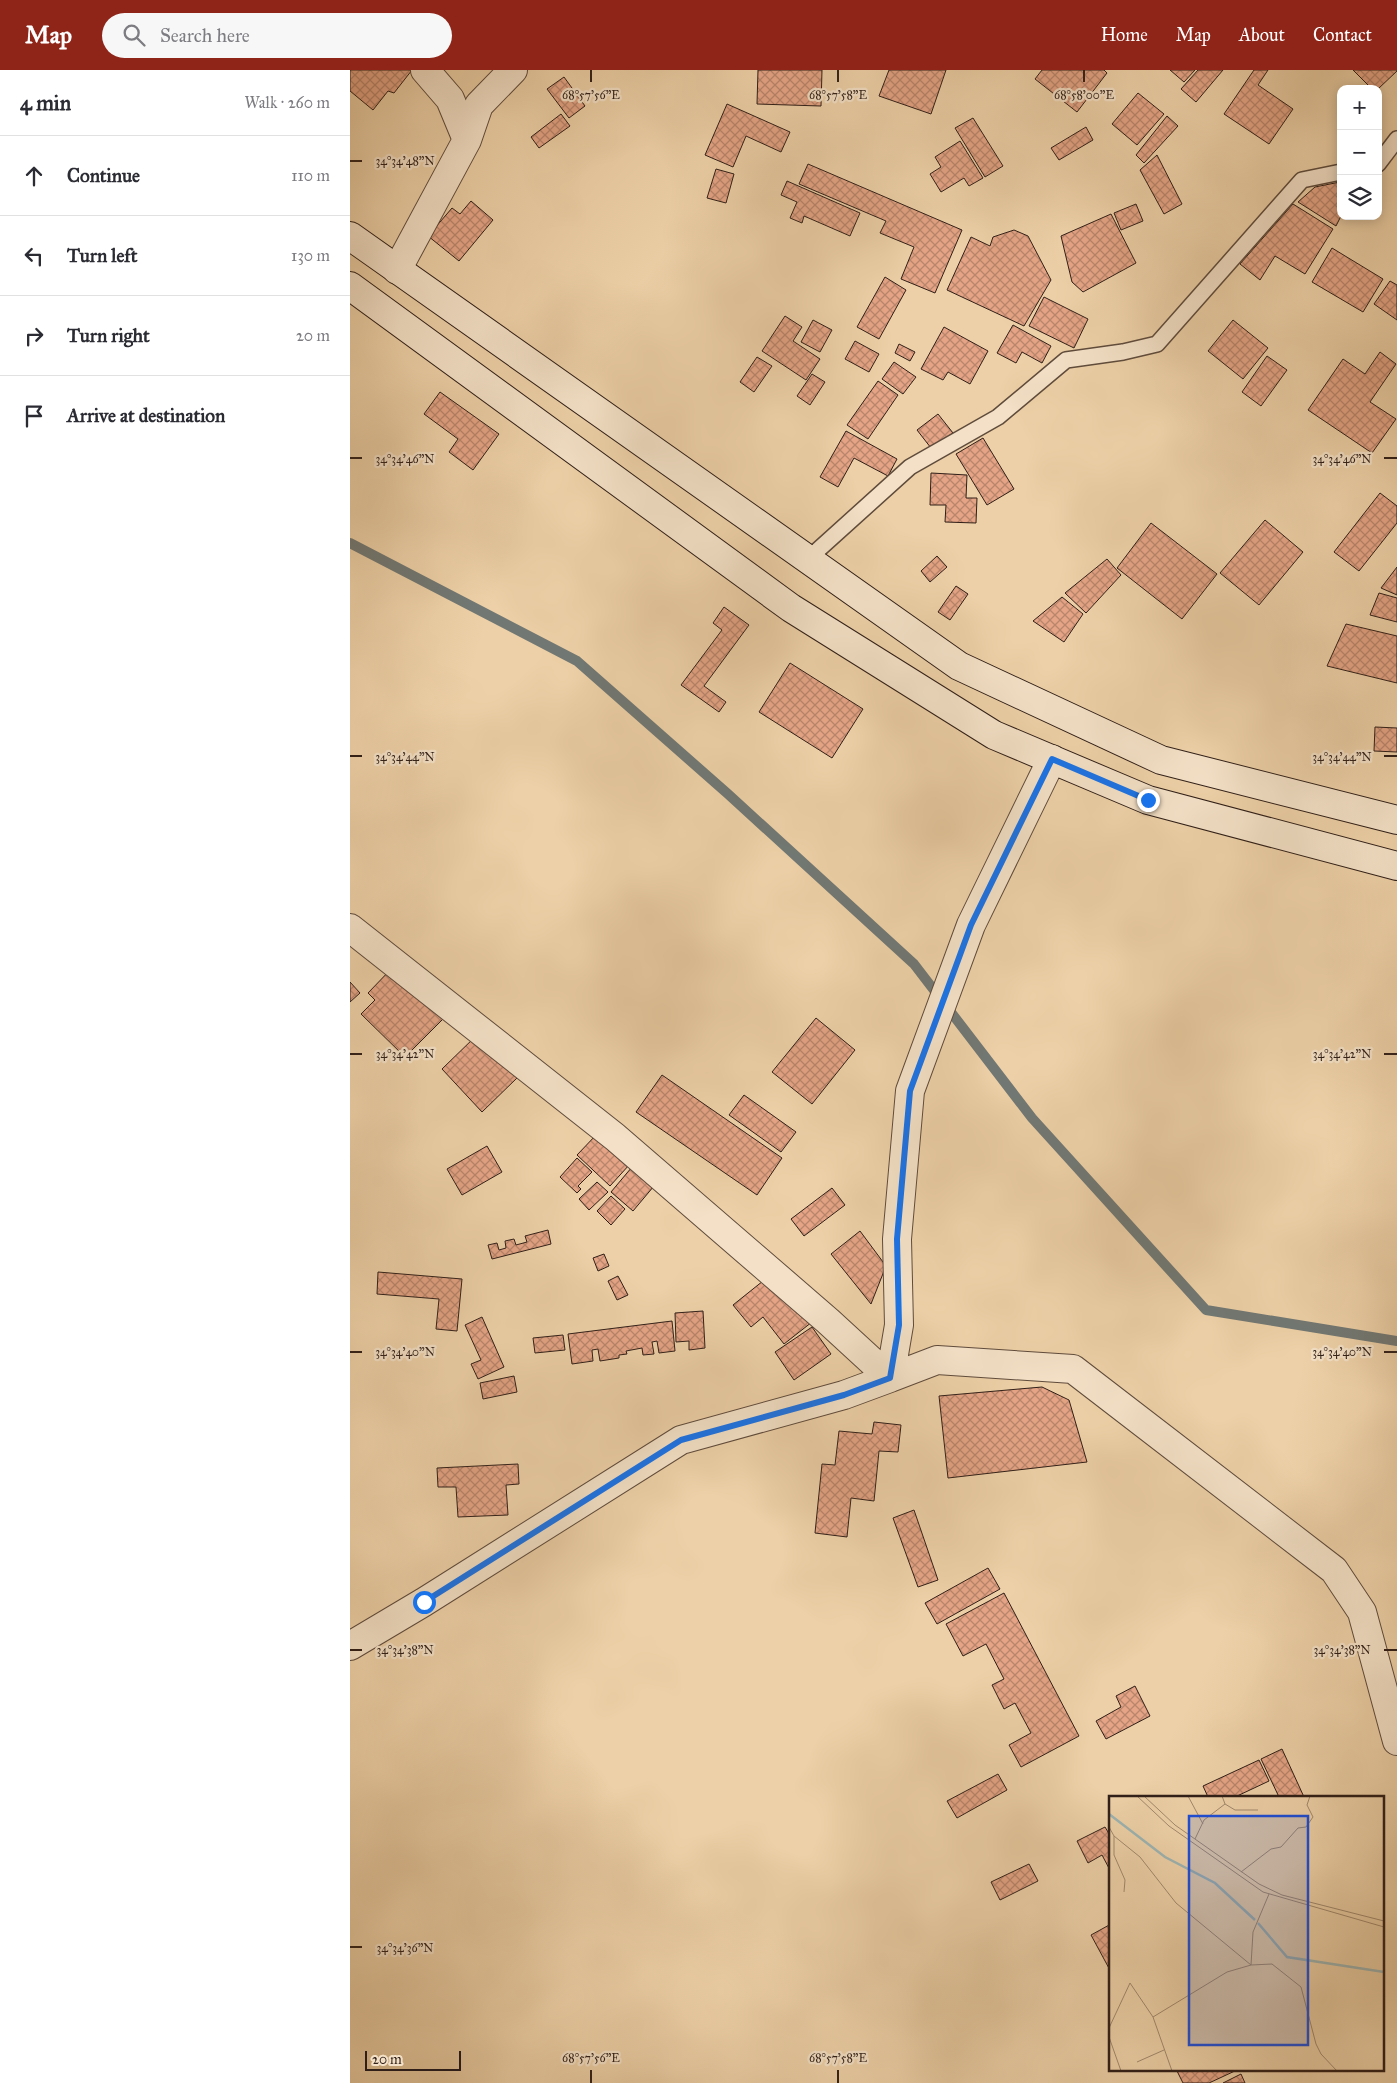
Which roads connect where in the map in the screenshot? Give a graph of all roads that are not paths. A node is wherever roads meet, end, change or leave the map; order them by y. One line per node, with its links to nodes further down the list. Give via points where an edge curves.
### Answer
1 (425, 70): 4 (street, via 450,99)
2 (513, 70): 4 (street, via 478,105)
3 (1397, 138): 5 (lane)
4 (467, 140): 8 (street)
5 (1382, 159)
6 (1337, 173): 10 (lane, via 1302,180 1157,344 1066,360 998,417 910,467)
7 (350, 236): 8 (street)
8 (397, 270): 10 (street)
9 (350, 286): 11 (street, via 791,608 994,735)
10 (808, 559): 12 (street, via 959,666 1161,760)
11 (1052, 759): 13 (street, via 1148,800); 15 (street, via 971,925 910,1091 897,1239 899,1325)
12 (1397, 820)
13 (1397, 866)
14 (350, 928): 15 (street, via 615,1137)
15 (890, 1378): 16 (street, via 844,1395 681,1440); 17 (street, via 937,1360 1073,1369 1334,1570 1362,1612)
16 (350, 1646)
17 (1397, 1740)

